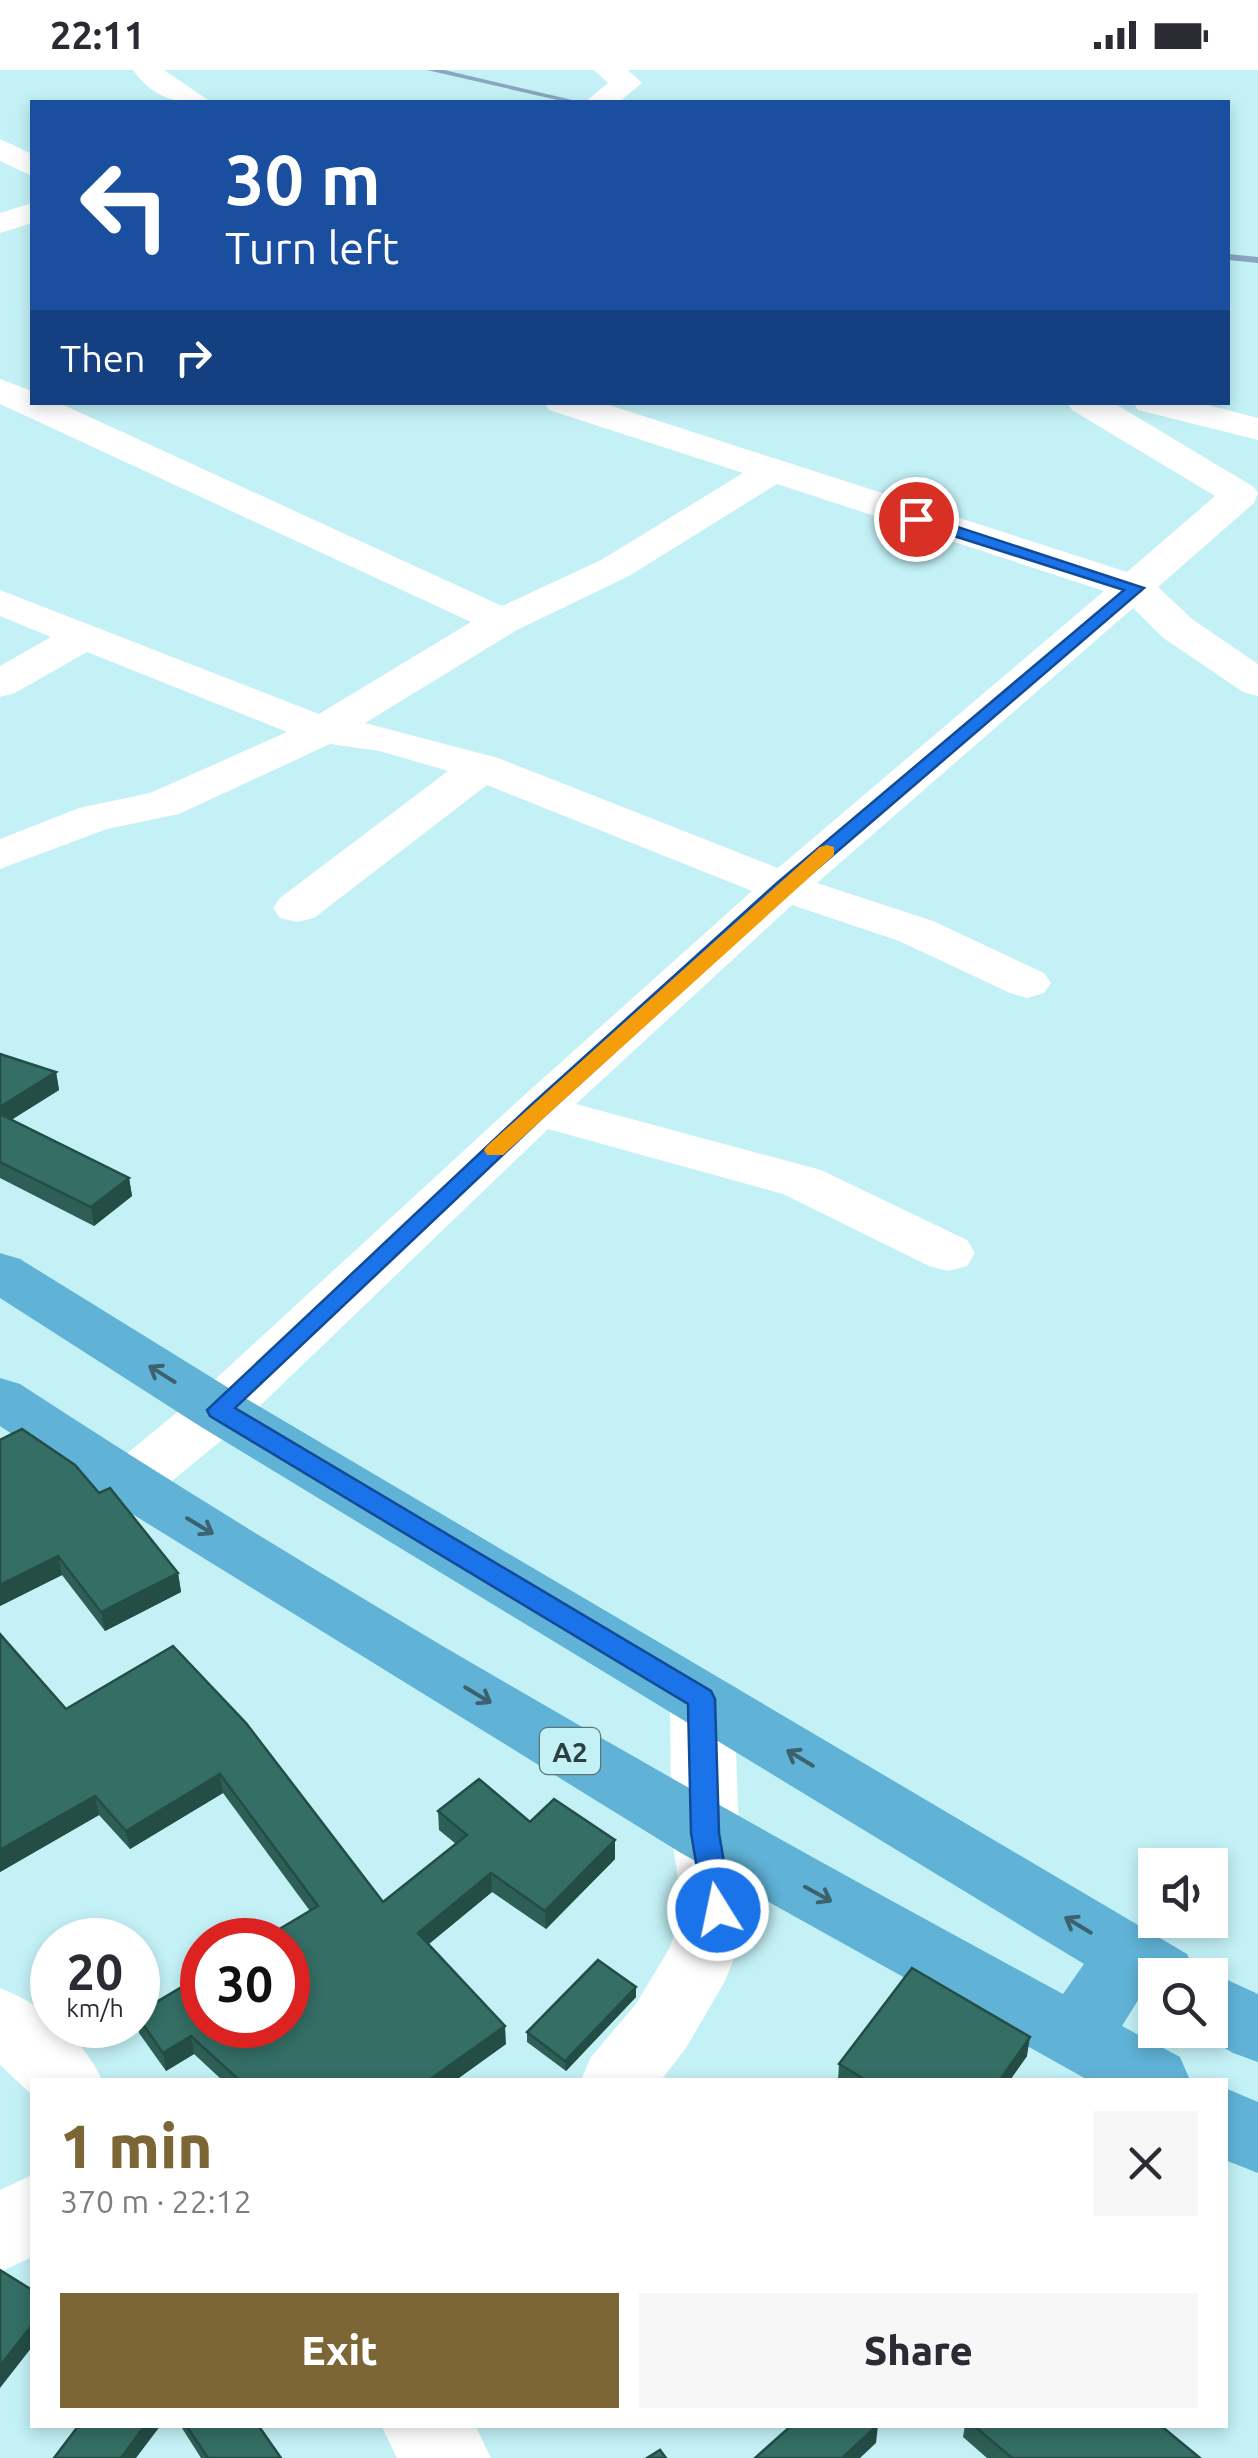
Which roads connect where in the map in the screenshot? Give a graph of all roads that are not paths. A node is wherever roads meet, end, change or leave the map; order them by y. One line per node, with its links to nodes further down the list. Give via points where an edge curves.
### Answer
1 (148, 70): 3 (street)
2 (621, 74): 4 (street)
3 (192, 100)
4 (602, 100)
5 (0, 148): 6 (street)
6 (30, 166)
7 (30, 214): 8 (street)
8 (0, 223)
9 (30, 379): 10 (street)
10 (0, 389): 11 (street)
11 (30, 403)
12 (35, 405): 20 (street)
13 (571, 405): 17 (street)
14 (1090, 405): 18 (street, via 1240,495)
15 (1163, 405): 16 (street)
16 (1258, 429)
17 (769, 472): 18 (street); 20 (street, via 615,568)
18 (1136, 588): 22 (street, via 1177,628); 27 (street)
19 (0, 602): 21 (street)
20 (502, 620): 24 (street)
21 (82, 638): 23 (street); 24 (street)
22 (1258, 683)
23 (0, 684)
24 (324, 730): 25 (street); 26 (street, via 163,804 95,818)
25 (482, 767): 27 (street); 28 (street)
26 (0, 856)
27 (784, 887): 29 (street, via 916,931); 30 (street)
28 (297, 908)
29 (1027, 983)
30 (538, 1110): 31 (street, via 802,1182); 34 (street)
31 (948, 1253)
32 (0, 1272): 34 (highway, one-way to 32)
33 (0, 1398): 35 (highway, A2)
34 (219, 1410): 35 (street); 36 (highway)
35 (129, 1484): 37 (highway, A2, one-way to 37)
36 (702, 1699): 37 (street); 38 (highway, one-way to 36)
37 (705, 1833): 43 (highway, A2, one-way to 43); 45 (street, via 718,1910 700,1960)
38 (1138, 1960)
39 (1138, 1973): 43 (highway)
40 (1228, 2014): 42 (highway)
41 (0, 2018): 44 (street)
42 (1258, 2032)
43 (1076, 2034): 46 (highway, A2)
44 (64, 2078)
45 (620, 2078)
46 (1151, 2078)
47 (1228, 2123): 48 (highway)
48 (1258, 2140)
49 (30, 2212): 50 (street)
50 (0, 2237)
51 (424, 2428): 52 (street)
52 (450, 2458)

